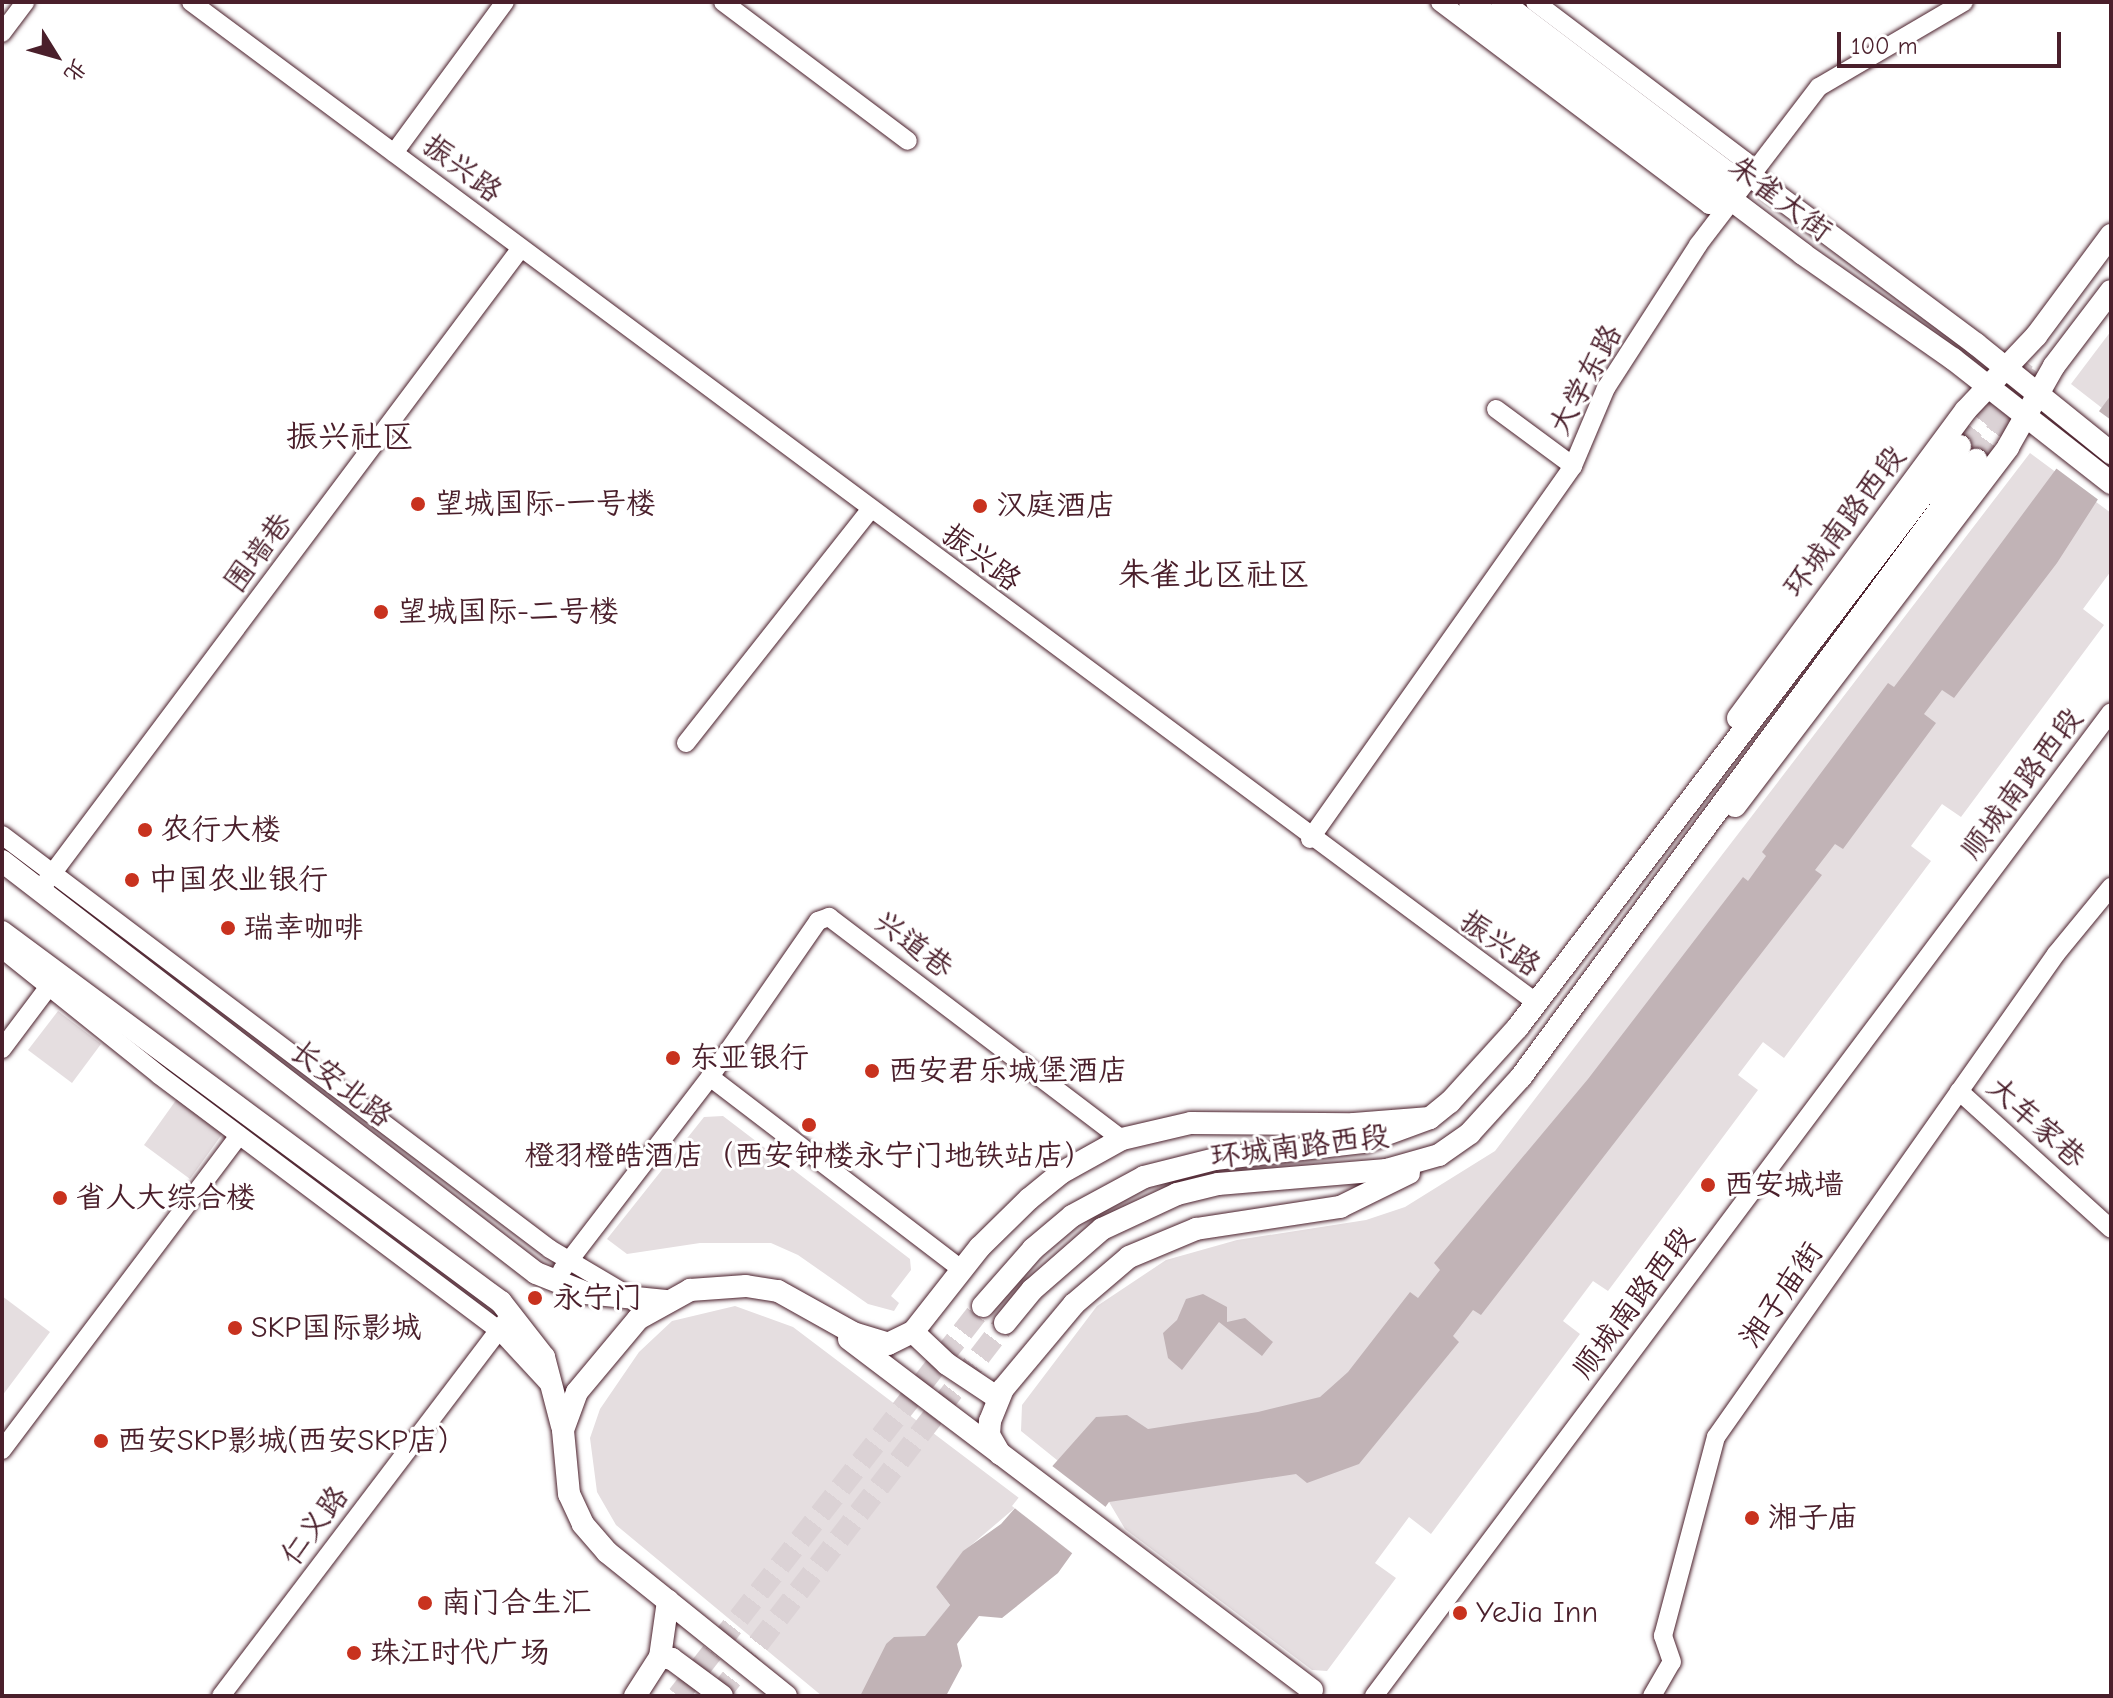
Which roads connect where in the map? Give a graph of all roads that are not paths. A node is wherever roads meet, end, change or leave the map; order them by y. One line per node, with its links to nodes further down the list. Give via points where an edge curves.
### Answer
1 (25, 2): 10 (street)
2 (191, 2): 12 (street, 振兴路)
3 (505, 2): 12 (street)
4 (723, 2): 11 (street)
5 (1440, 2): 14 (street, via 1709,205)
6 (1470, 2): 14 (main road, 朱雀大街)
7 (1502, 2): 13 (main road, 朱雀大街, via 1733,177)
8 (1535, 2): 13 (street, via 1745,161)
9 (1964, 2): 13 (street, 大学东路, via 1819,87)
10 (2, 33)
11 (908, 141)
12 (394, 153): 16 (street, 振兴路)
13 (1752, 177): 14 (street, 大学东路); 18 (main road, 朱雀大街)
14 (1732, 200): 19 (main road, 朱雀大街); 24 (street, 大学东路, via 1606,388)
15 (2111, 235): 18 (main road, 环城南路西段)
16 (521, 248): 26 (street, 振兴路); 34 (street, 围墙巷)
17 (2111, 291): 20 (main road, 环城南路西段, via 2054,366)
18 (2006, 368): 19 (main road, 环城南路西段); 20 (main road, 朱雀大街)
19 (1988, 387): 22 (main road, 朱雀大街); 32 (main road, 环城南路西段, via 1759,687)
20 (2039, 395): 22 (main road, 环城南路西段); 23 (main road, 朱雀大街)
21 (1496, 409): 24 (street)
22 (2026, 418): 25 (main road, 朱雀大街); 31 (main road, 环城南路西段, via 1758,781)
23 (2111, 453)
24 (1573, 466): 30 (street, 大学东路)
25 (2111, 483)
26 (870, 510): 28 (street); 30 (street, 振兴路)
27 (2111, 712): 69 (street, 顺城南路西段)
28 (686, 743)
29 (2, 835): 34 (street)
30 (1310, 839): 39 (street, 振兴路)
31 (1689, 846): 32 (main road, 环城南路西段, via 1968,453); 46 (main road, 环城南路西段, via 1521,1077 1487,1117)
32 (1646, 860): 39 (main road, 环城南路西段)
33 (2, 861): 34 (main road, 长安北路)
34 (46, 882): 48 (street); 50 (main road, 长安北路, via 536,1273)
35 (2111, 887): 42 (street, 湘子庙街, via 2056,954)
36 (2, 932): 38 (main road)
37 (2, 949): 38 (street)
38 (54, 980): 40 (street); 44 (street); 55 (main road)
39 (1537, 1003): 43 (main road, 环城南路西段, via 1478,1076)
40 (2, 1049)
41 (710, 1077): 45 (street, 兴道巷, via 818,921 829,917); 48 (street, 兴道巷); 49 (street)
42 (1959, 1091): 47 (street, 大车家巷); 70 (street, 湘子庙街, via 1716,1437 1663,1636 1672,1662)
43 (1430, 1118): 45 (main road, via 1354,1124 1191,1123); 53 (main road, 环城南路西段, via 1365,1142 1215,1159 1144,1177 1072,1216 1033,1249)
44 (239, 1135): 55 (street); 60 (street)
45 (1122, 1139): 49 (main road, via 1061,1173 1029,1199)
46 (1439, 1155): 56 (main road, 环城南路西段, via 1386,1170 1218,1184 1177,1194 1102,1229 1053,1270); 58 (main road, via 1340,1207 1196,1229 1129,1257 1074,1304)
47 (2111, 1229)
48 (569, 1261): 50 (street, 兴道巷); 51 (street)
49 (962, 1270): 57 (main road)
50 (553, 1281): 51 (main road, 长安北路, via 586,1293)
51 (640, 1299): 52 (main road, 长安北路)
52 (666, 1301): 54 (main road, via 690,1290 746,1286 778,1291); 59 (main road, via 638,1319 596,1365 577,1392)
53 (983, 1306)
54 (813, 1312): 57 (main road, via 873,1342 888,1344); 61 (main road)
55 (505, 1322): 59 (main road, via 544,1357); 65 (street, 仁义路)
56 (1005, 1323)
57 (913, 1332): 58 (main road, via 947,1364)
58 (998, 1398): 61 (main road, via 989,1435)
59 (563, 1430): 62 (main road, via 569,1494 583,1524 607,1552)
60 (2, 1450)
61 (1001, 1456): 64 (main road)
62 (668, 1601): 63 (main road); 68 (main road)
63 (660, 1657): 66 (main road); 67 (main road, via 672,1659)
64 (1312, 1690)
65 (221, 1696)
66 (635, 1696)
67 (722, 1696)
68 (786, 1696)
69 (1374, 1696)
70 (1652, 1696)

